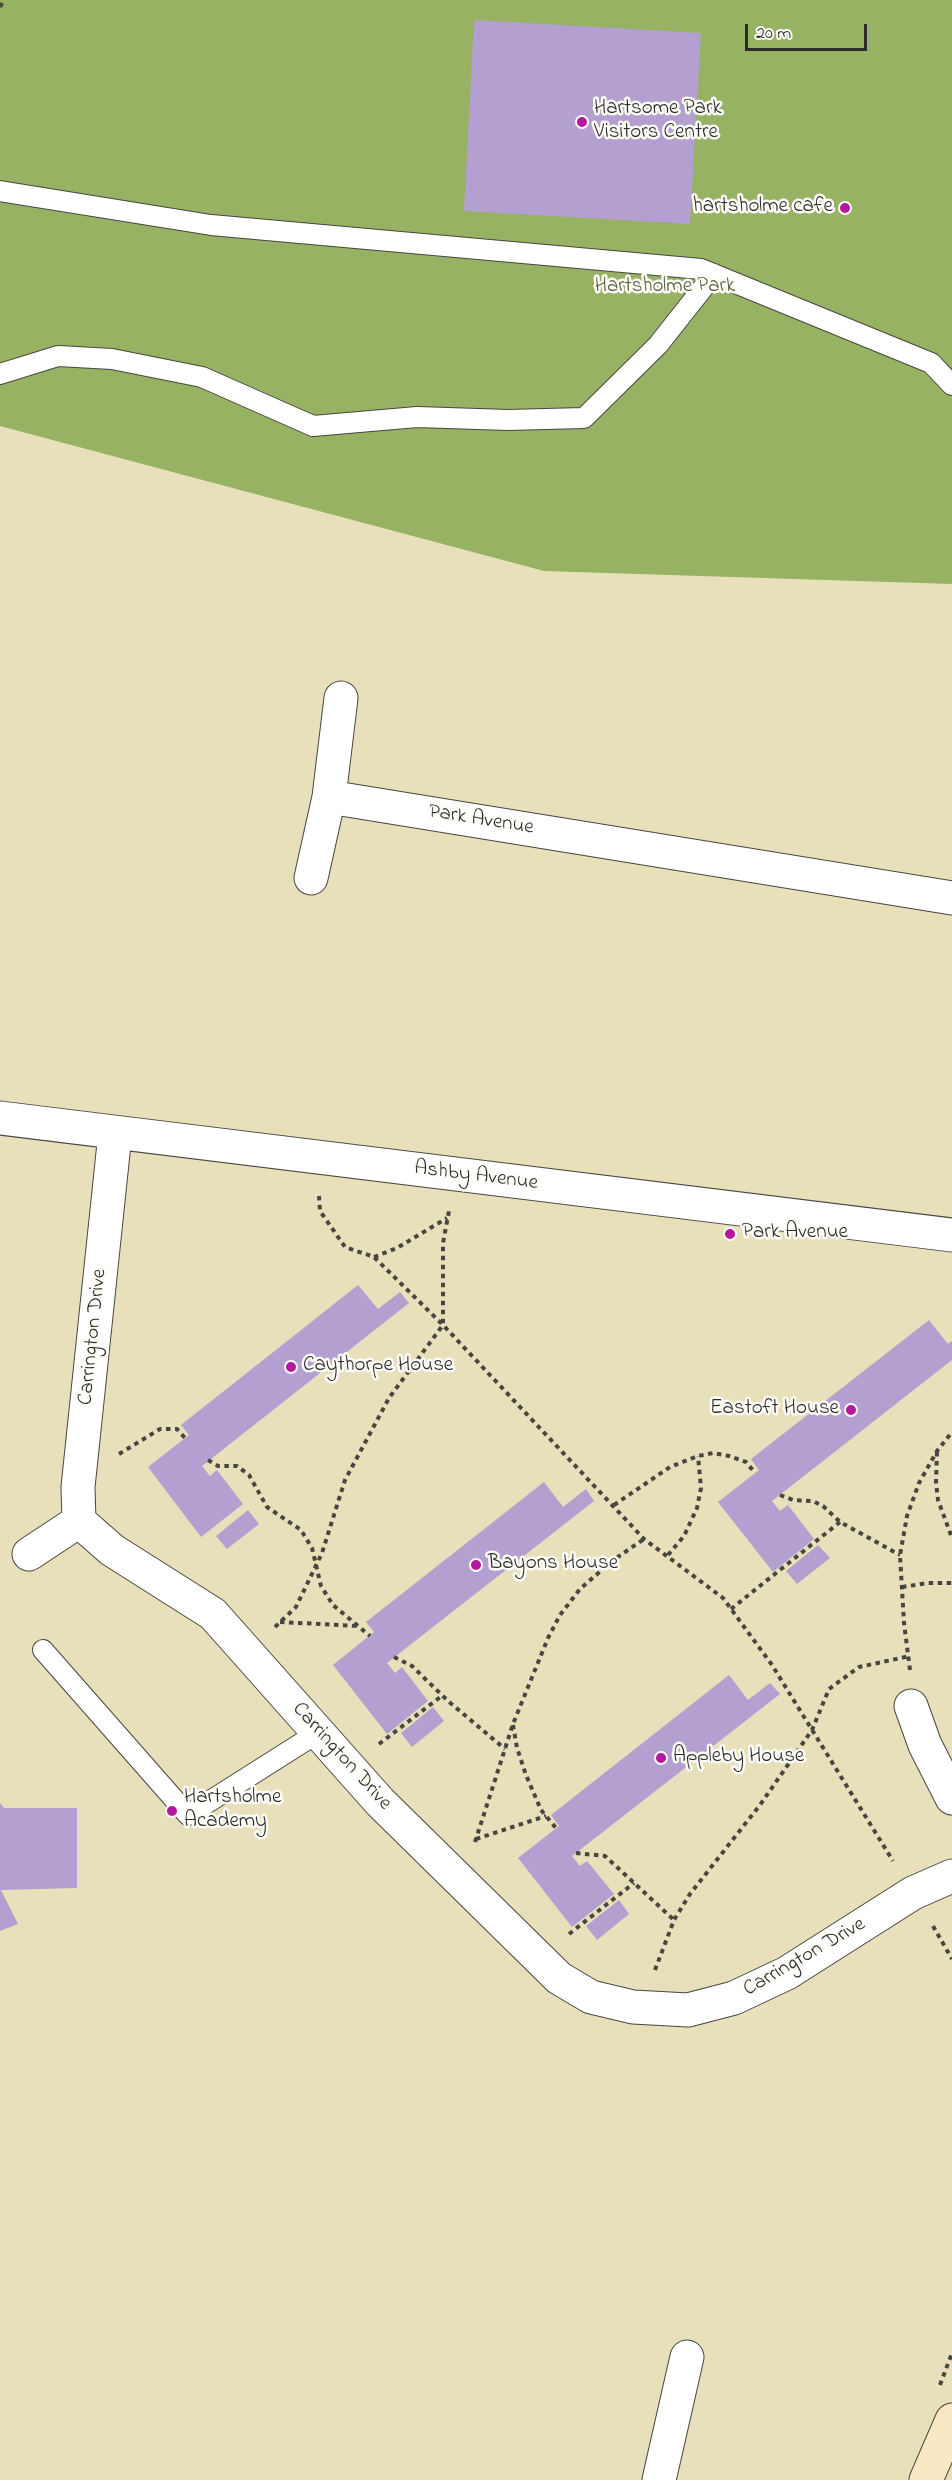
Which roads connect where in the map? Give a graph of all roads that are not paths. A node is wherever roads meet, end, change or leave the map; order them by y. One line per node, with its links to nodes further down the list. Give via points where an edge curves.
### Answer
1 (0, 191): 2 (lane, via 211,225 701,269)
2 (714, 274): 3 (lane, via 658,345 584,418 417,417 313,426 202,377 112,359 58,356); 4 (lane, via 931,363)
3 (0, 374)
4 (952, 385)
5 (340, 698): 6 (street)
6 (329, 797): 7 (street); 8 (street, Park Avenue)
7 (311, 878)
8 (952, 898)
9 (0, 1118): 10 (street, Ashby Avenue)
10 (115, 1134): 11 (street, Ashby Avenue); 12 (street, Carrington Drive, via 79,1478)
11 (952, 1235)
12 (79, 1521): 13 (street); 16 (street, Carrington Drive, via 112,1550 213,1614)
13 (29, 1554)
14 (43, 1650): 16 (lane, via 188,1815)
15 (911, 1706): 17 (street)
16 (319, 1732): 18 (street, Carrington Drive, via 380,1802 559,1978 591,1998 646,2008 688,2010 734,1998 787,1972 913,1893)
17 (952, 1798)
18 (952, 1876)
19 (687, 2357): 21 (street)
20 (952, 2420): 22 (main road)
21 (659, 2480)
22 (926, 2480)

